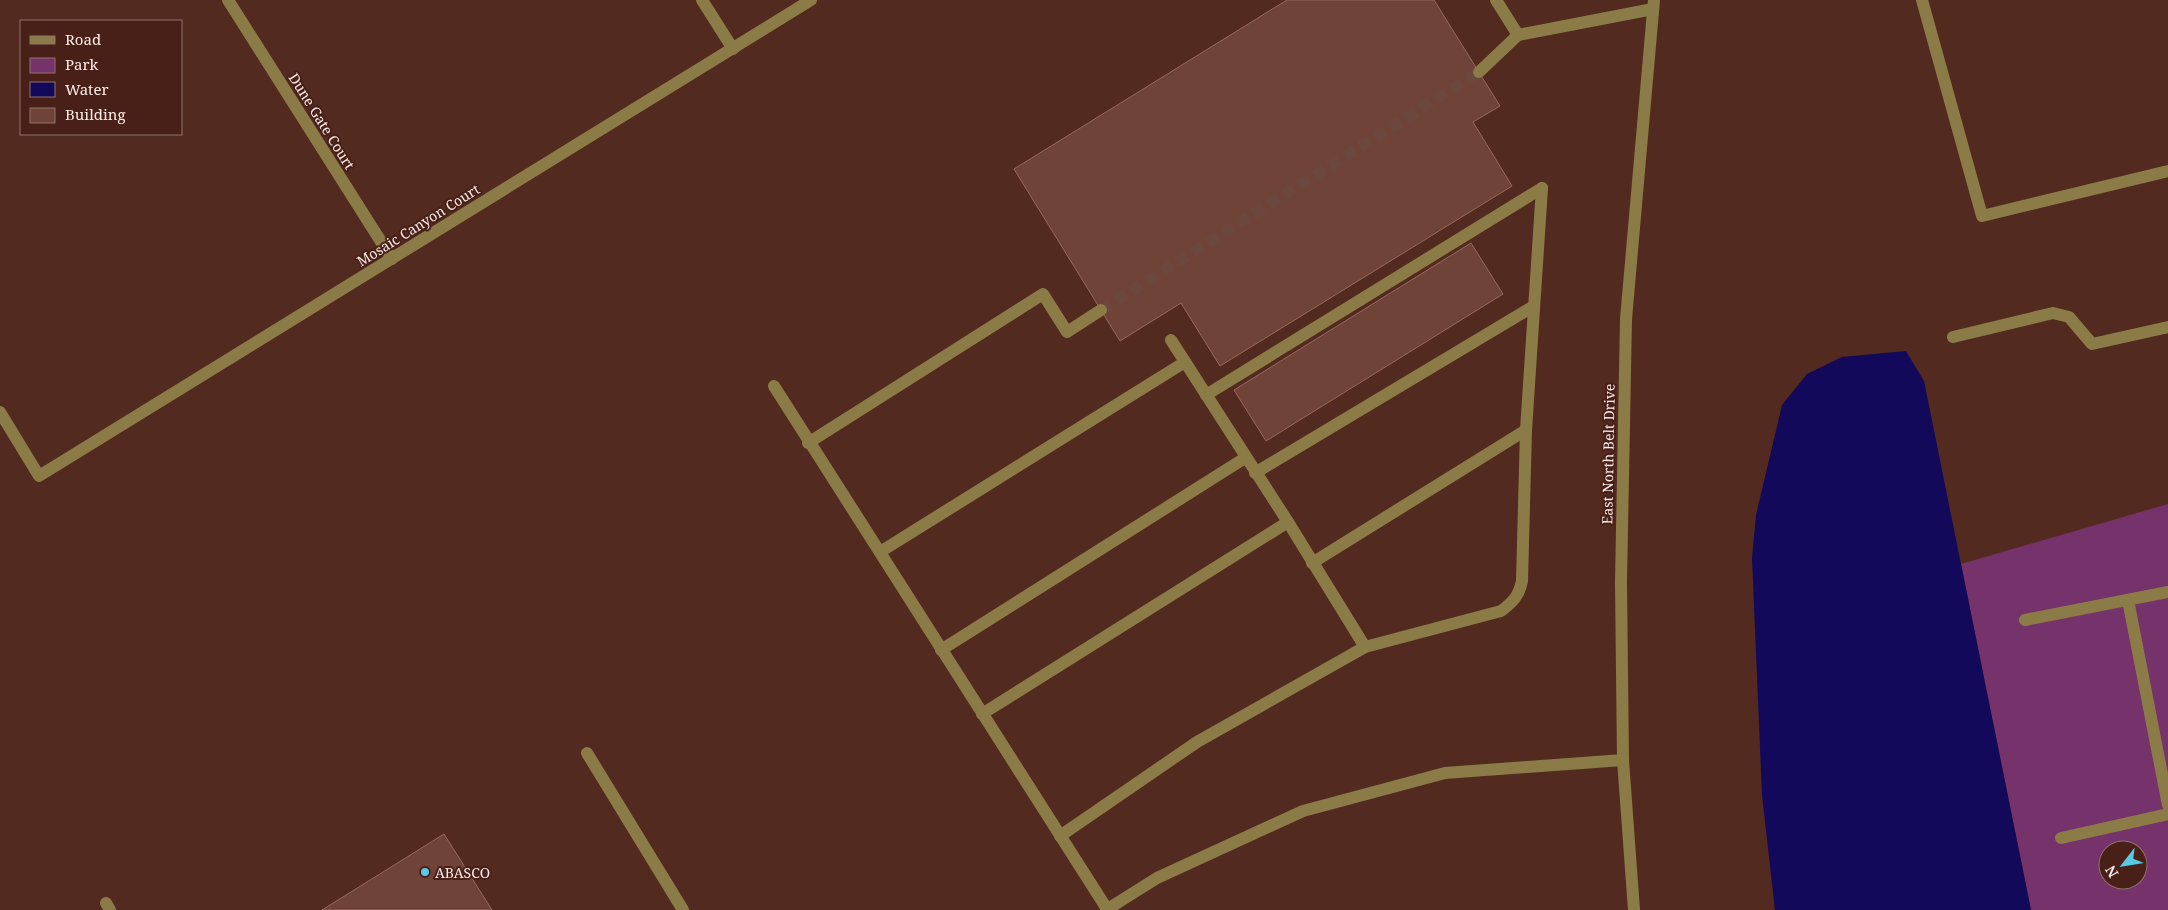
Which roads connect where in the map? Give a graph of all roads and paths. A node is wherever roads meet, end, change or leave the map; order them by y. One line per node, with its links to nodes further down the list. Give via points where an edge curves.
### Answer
1 (228, 0): 11 (street, Dune Gate Court)
2 (702, 0): 8 (street)
3 (811, 0): 8 (street, Mosaic Canyon Court)
4 (1496, 0): 7 (street)
5 (1922, 0): 10 (street, via 1982,216)
6 (1653, 5): 7 (street); 35 (street, East North Belt Drive, via 1626,319 1621,582)
7 (1518, 34): 9 (street)
8 (732, 49): 11 (street, Mosaic Canyon Court)
9 (1479, 72)
10 (2168, 171)
11 (392, 259): 20 (street, Mosaic Canyon Court, via 39,476)
12 (1534, 306): 19 (street, via 1542,188); 21 (street); 24 (street)
13 (1101, 310): 22 (street, via 1067,332 1043,294)
14 (2168, 327): 15 (street, via 2092,344 2069,317 2053,313)
15 (1953, 337)
16 (1171, 340): 17 (street)
17 (1185, 362): 19 (street); 26 (street)
18 (774, 386): 22 (street)
19 (1206, 396): 23 (street)
20 (0, 412)
21 (1526, 430): 27 (street); 31 (street, via 1522,581 1516,598 1501,610)
22 (808, 443): 26 (street)
23 (1245, 458): 24 (street); 32 (street)
24 (1255, 473): 25 (street)
25 (1288, 522): 27 (street); 33 (street)
26 (880, 552): 32 (street)
27 (1312, 563): 31 (street)
28 (2168, 592): 29 (street)
29 (2128, 600): 30 (street); 36 (street)
30 (2026, 620)
31 (1365, 647): 38 (street, via 1197,742)
32 (941, 650): 33 (street)
33 (982, 714): 38 (street)
34 (587, 753): 40 (street)
35 (1623, 760): 41 (street, via 1445,773 1303,811 1157,878); 42 (street, East North Belt Drive)
36 (2168, 805)
37 (2168, 814): 39 (street)
38 (1060, 836): 41 (street)
39 (2061, 838)
40 (683, 910)
41 (1106, 910)
42 (1634, 910)

